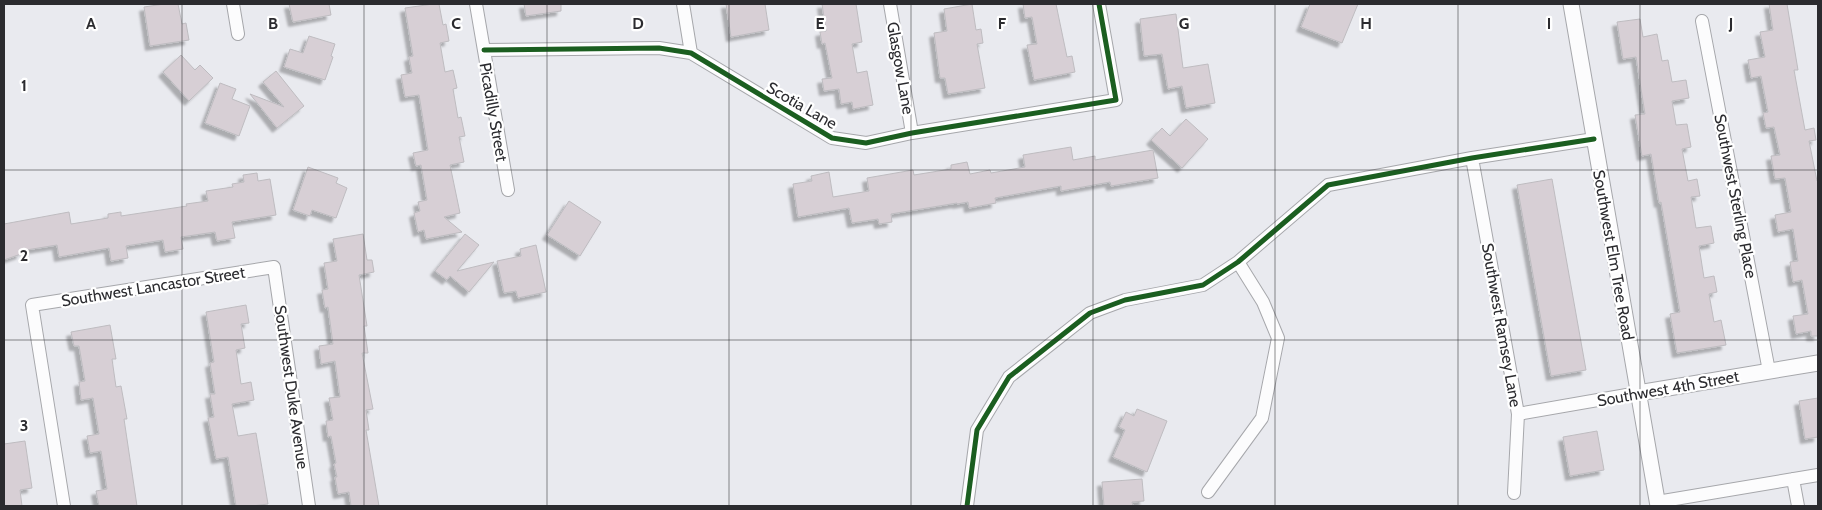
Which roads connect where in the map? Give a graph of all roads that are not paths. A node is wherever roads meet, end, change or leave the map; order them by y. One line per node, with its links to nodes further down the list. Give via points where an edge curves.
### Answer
1 (233, 4): 8 (street)
2 (476, 4): 9 (street, Picadilly Street)
3 (683, 4): 10 (street)
4 (890, 4): 11 (street, Glasgow Lane)
5 (1099, 4): 11 (street, Scotia Lane, via 1116,100)
6 (1570, 4): 12 (street, Southwest Elm Tree Road)
7 (1702, 21): 18 (street, Southwest Sterling Place)
8 (238, 34)
9 (484, 50): 10 (street, Scotia Lane, via 658,48); 14 (street, Picadilly Street)
10 (691, 53): 11 (street, Scotia Lane, via 832,138 866,143)
11 (912, 133)
12 (1594, 139): 13 (street); 19 (street, Southwest Elm Tree Road)
13 (1472, 158): 15 (street, via 1328,185); 20 (street, Southwest Ramsey Lane)
14 (508, 190)
15 (1238, 262): 23 (street, via 1263,302 1278,338 1262,418); 28 (street, via 1202,285 1125,300 1090,313 1008,378 977,430)
16 (274, 267): 26 (street, Southwest Lancastor Street, via 32,305); 27 (street, Southwest Duke Avenue)
17 (1818, 363): 18 (street, Southwest 4th Street)
18 (1769, 371): 19 (street, Southwest 4th Street)
19 (1638, 393): 20 (street, Southwest 4th Street); 25 (street, Southwest Elm Tree Road)
20 (1518, 414): 24 (street, Southwest Ramsey Lane)
21 (1818, 475): 22 (street)
22 (1793, 479): 25 (street); 29 (street)
23 (1208, 492)
24 (1514, 493)
25 (1658, 504)
26 (64, 506)
27 (309, 506)
28 (967, 506)
29 (1798, 506)

